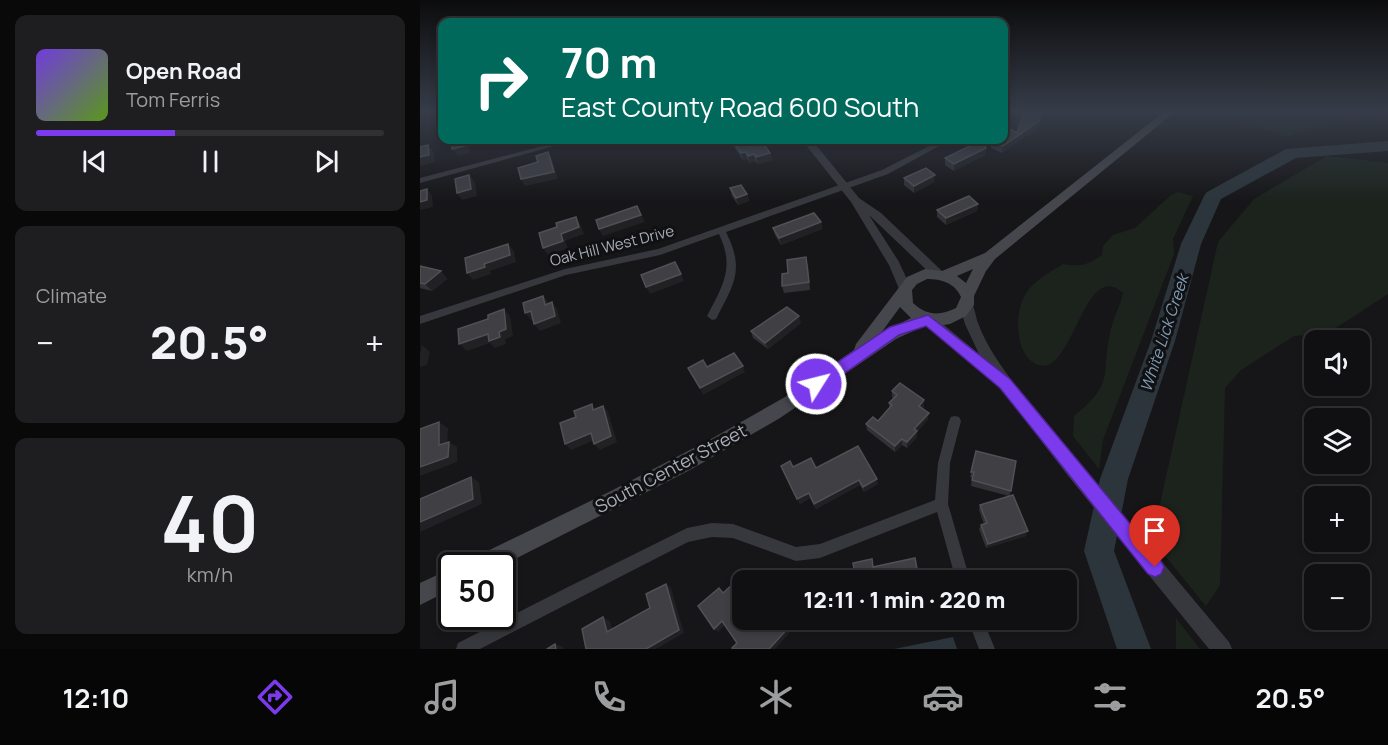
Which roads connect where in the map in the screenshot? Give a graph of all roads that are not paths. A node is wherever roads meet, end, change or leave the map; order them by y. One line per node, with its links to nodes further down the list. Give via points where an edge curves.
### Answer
1 (1133, 141): 9 (main road)
2 (557, 144): 5 (street)
3 (810, 144): 6 (street)
4 (938, 144): 6 (street, Oak Hill West Drive)
5 (420, 181)
6 (844, 187): 7 (street); 8 (street, Oak Hill West Drive)
7 (855, 200): 10 (street); 11 (street, via 894,261)
8 (721, 230): 13 (street, via 734,260 732,275); 14 (street, Oak Hill West Drive, via 644,257 565,272)
9 (990, 256): 10 (main road); 12 (main road)
10 (942, 274): 11 (main road, via 918,276); 12 (main road, via 960,283)
11 (904, 291): 15 (main road, via 908,309); 16 (main road, South Center Street)
12 (966, 300): 15 (main road, via 960,313 949,319); 17 (street, via 974,330)
13 (712, 316)
14 (420, 320)
15 (926, 320): 16 (main road, South Center Street, via 895,331); 17 (street)
16 (854, 357): 20 (main road, South Center Street, via 797,398 732,437)
17 (1005, 383): 27 (street)
18 (955, 421): 19 (street, via 944,463)
19 (941, 504): 21 (street); 25 (street, via 820,551 796,554 733,531 712,530 687,536)
20 (507, 552)
21 (960, 570)
22 (438, 585): 23 (main road)
23 (420, 594)
24 (980, 630): 26 (street)
25 (464, 649)
26 (987, 649)
27 (1222, 649)

